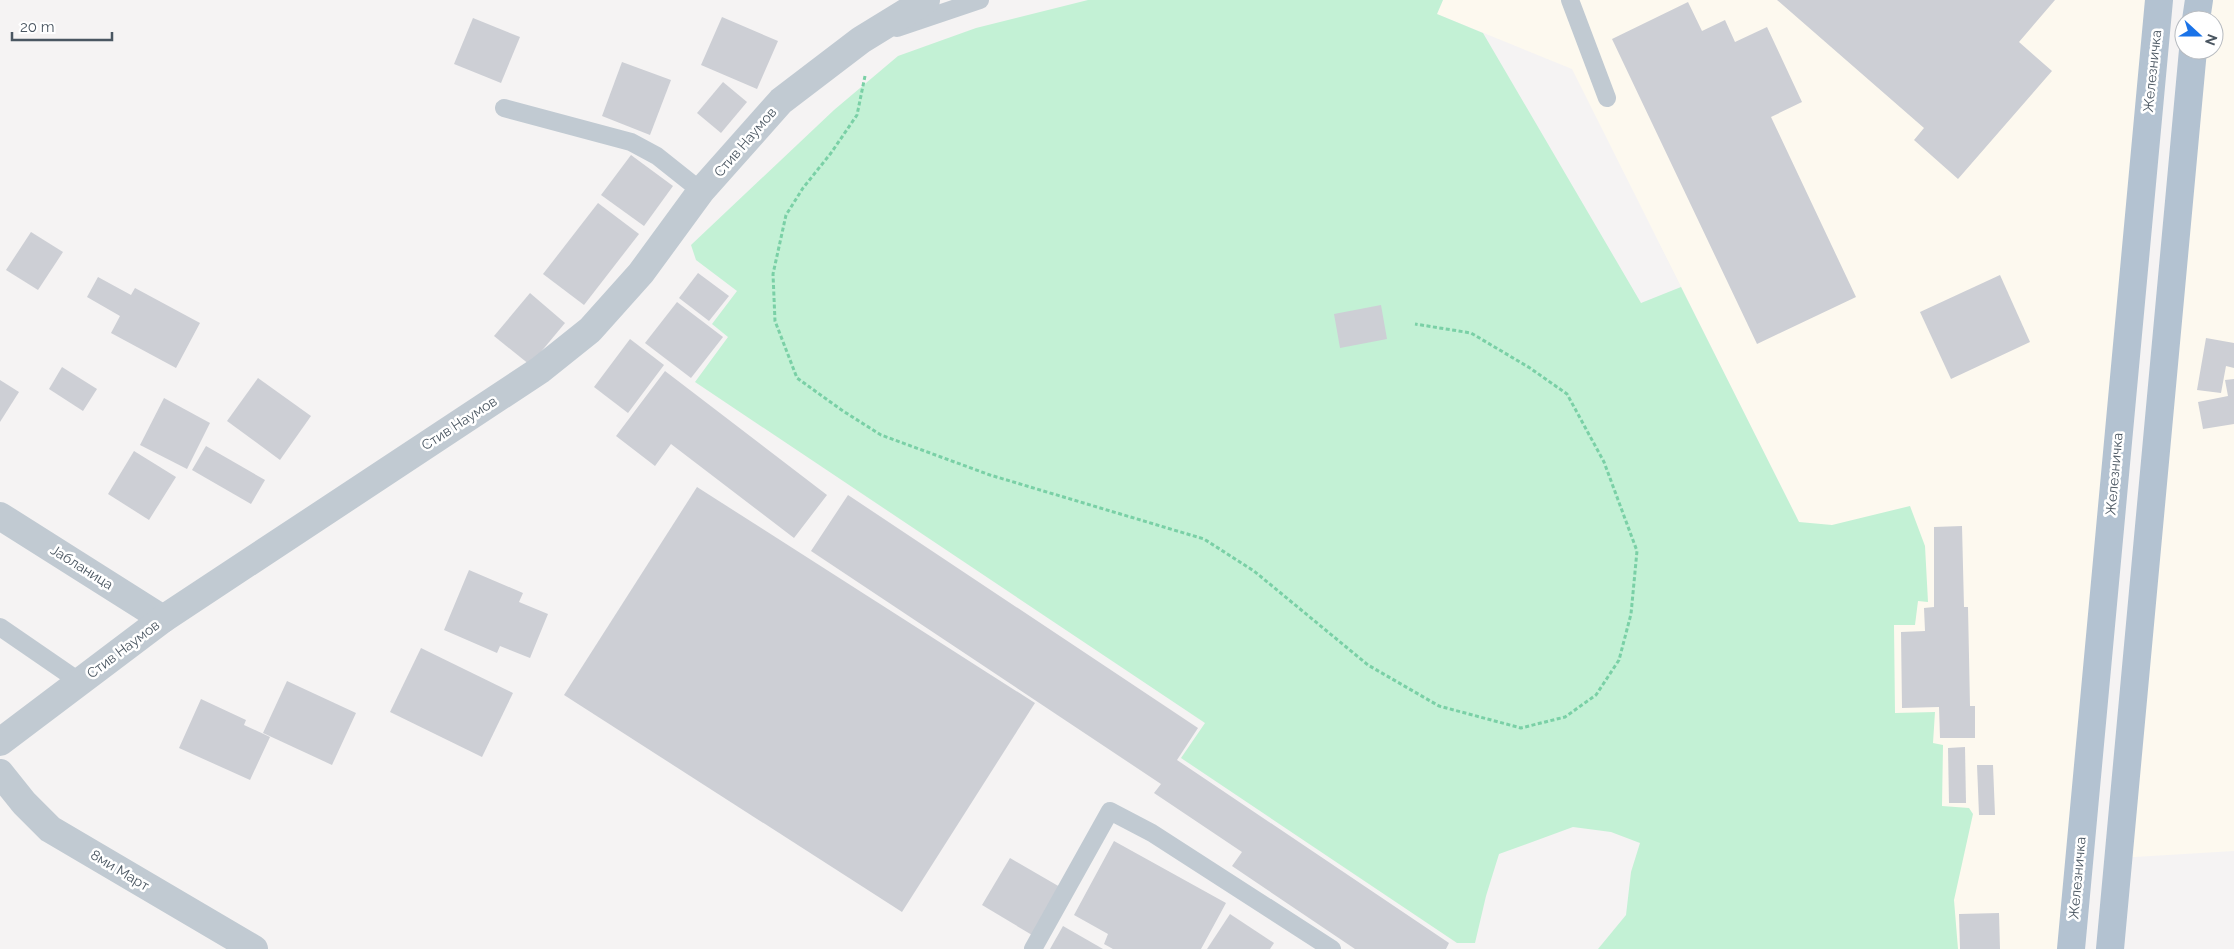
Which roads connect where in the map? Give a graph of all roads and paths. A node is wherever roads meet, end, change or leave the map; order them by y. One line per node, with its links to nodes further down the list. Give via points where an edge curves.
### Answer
1 (926, 0): 5 (street, Стив Наумов)
2 (980, 0): 5 (lane, Стив Наумов)
3 (1570, 0): 7 (lane)
4 (2159, 0): 20 (main road, Железничка)
5 (861, 40): 9 (street, Стив Наумов, via 781,101); 10 (path, via 866,78 857,115 786,215 772,274 775,321 797,378 843,412 882,435 990,475 1204,539 1254,571 1368,665 1439,706 1521,728 1565,717 1596,695 1619,660 1631,614 1637,551 1604,462 1567,394 1471,334)
6 (2192, 60): 21 (main road)
7 (1607, 98)
8 (504, 108): 9 (lane, via 631,142 652,152)
9 (701, 191): 12 (street, Стив Наумов, via 641,273 590,330 540,370)
10 (1415, 324)
11 (0, 516): 12 (street, Јабланица)
12 (163, 619): 14 (street, Стив Наумов)
13 (0, 627): 14 (lane)
14 (80, 682): 15 (street, Стив Наумов)
15 (0, 742)
16 (0, 773): 17 (street, 8ми Март, via 50,828)
17 (254, 949)
18 (1034, 949): 19 (lane, via 1110,811 1152,833)
19 (1332, 949)
20 (2071, 949)
21 (2110, 949)

